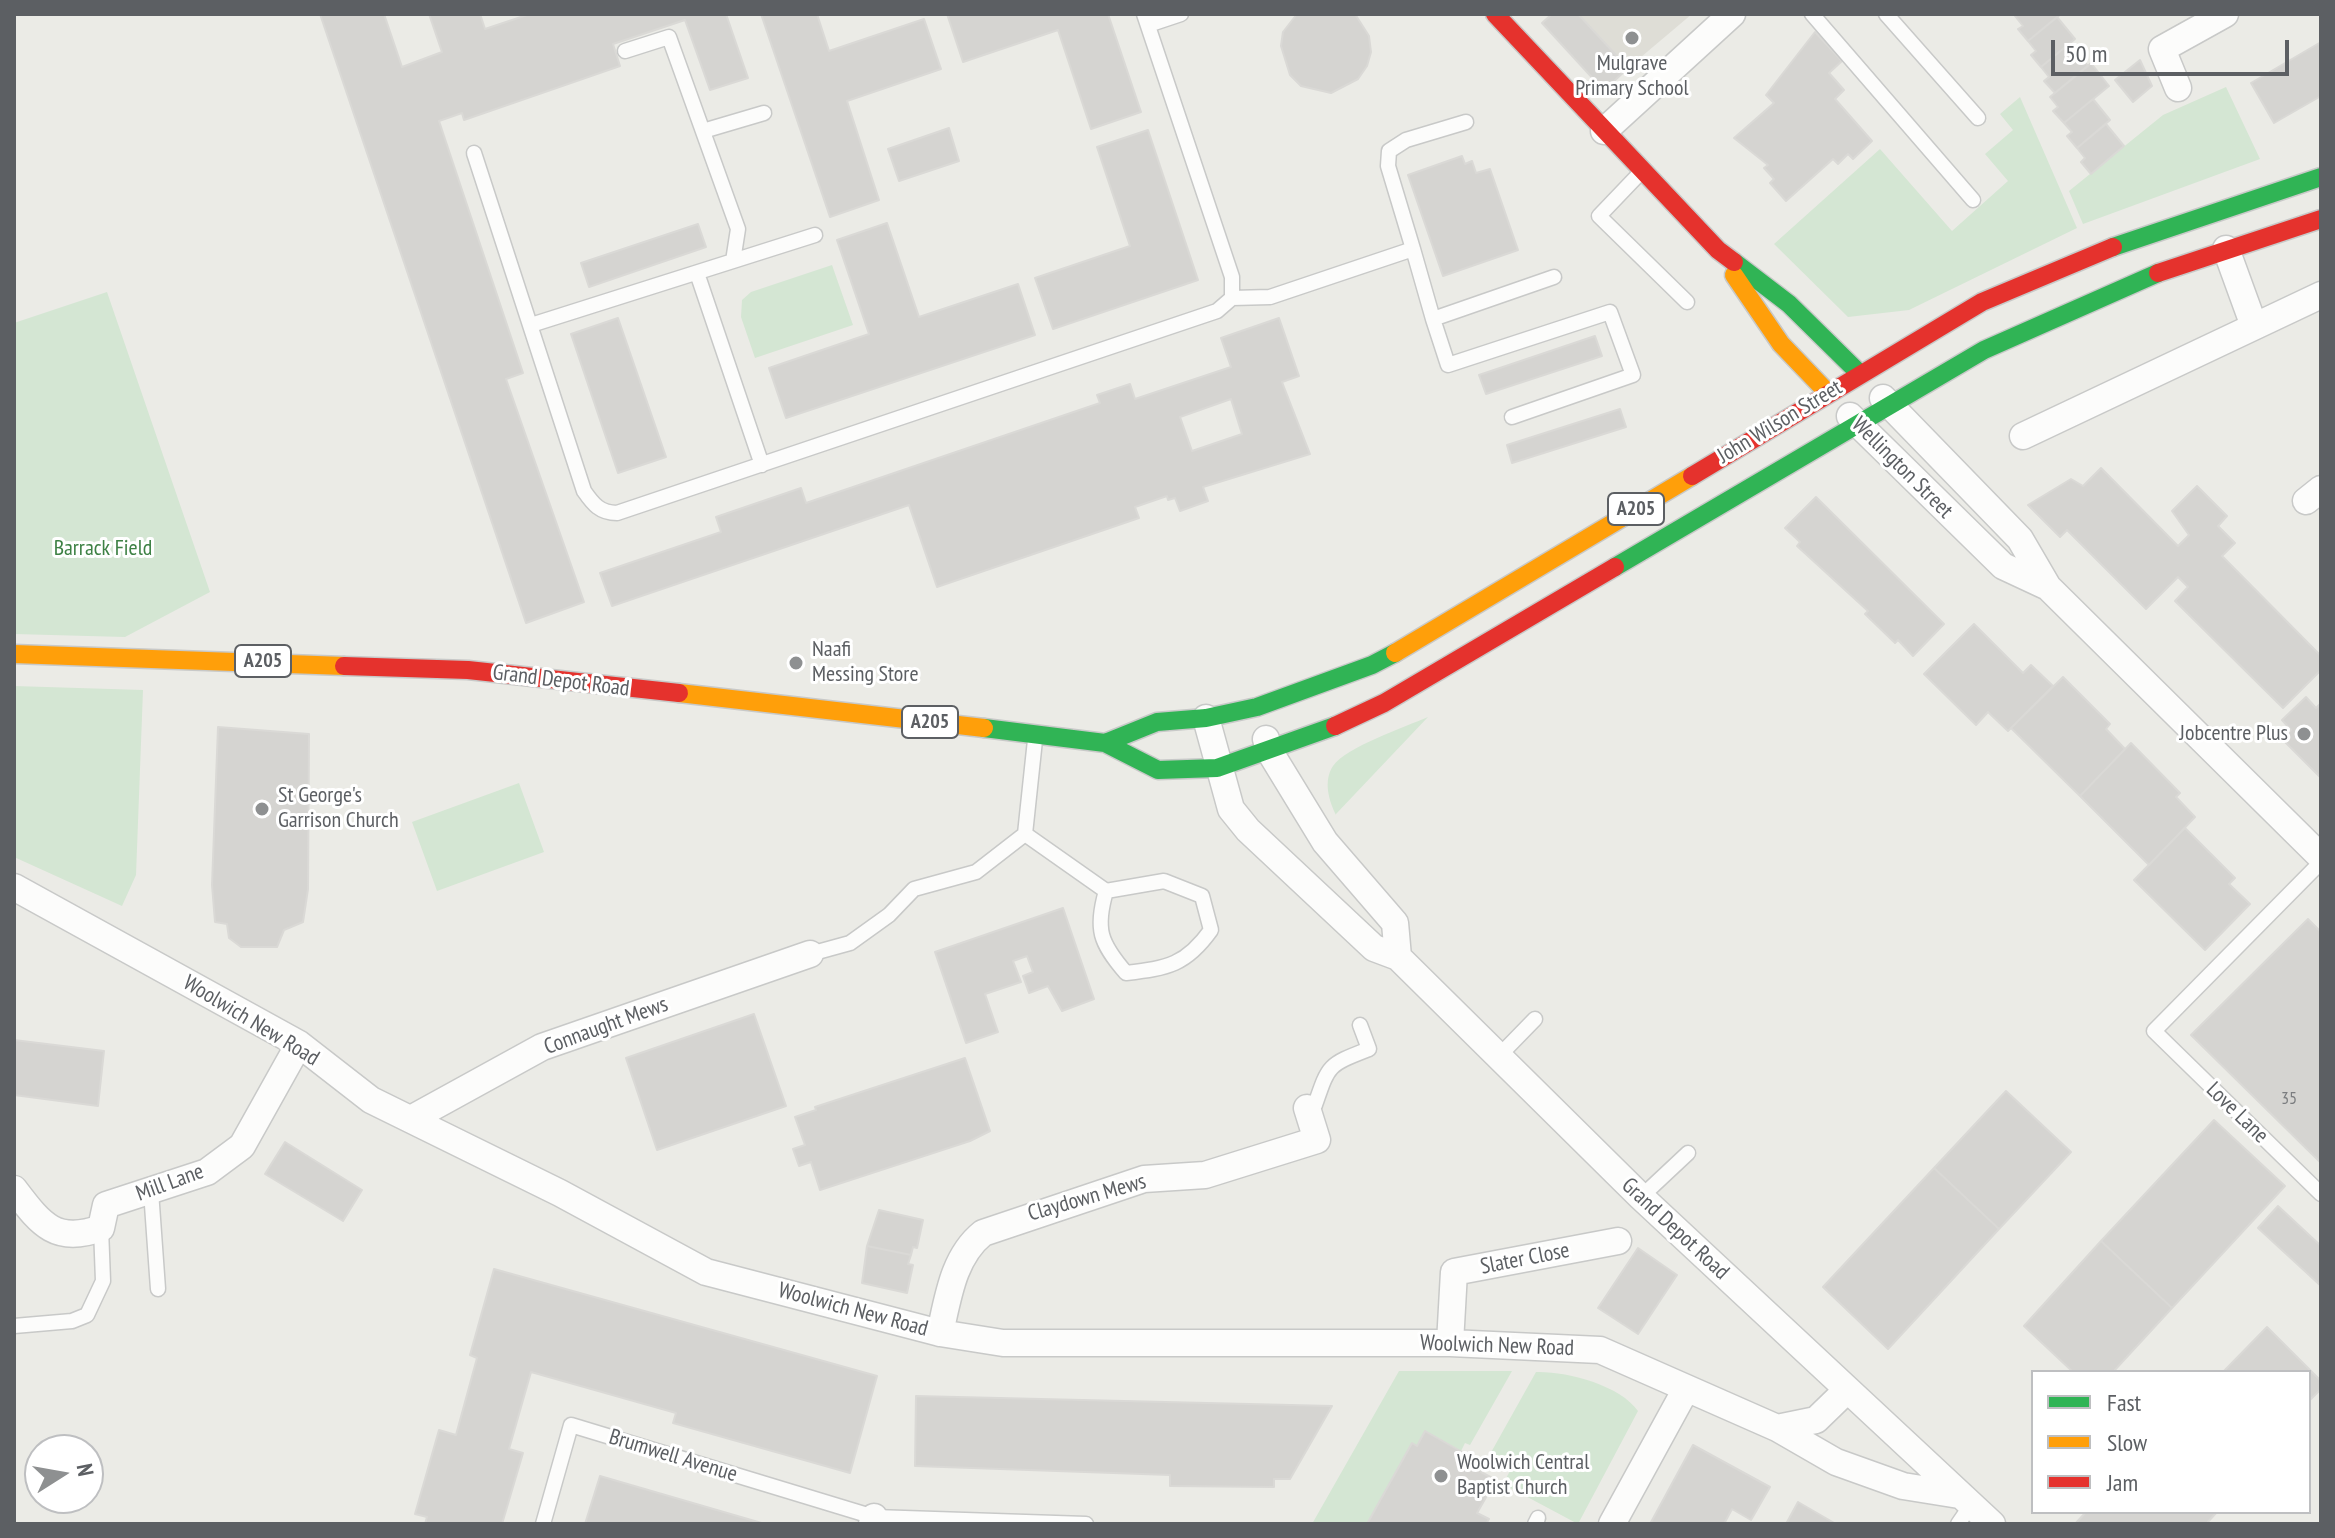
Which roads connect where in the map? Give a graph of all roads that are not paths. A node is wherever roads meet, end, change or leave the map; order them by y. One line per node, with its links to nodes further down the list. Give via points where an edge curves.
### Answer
1 (1181, 14): 7 (lane)
2 (1495, 14): 14 (main road, Wellington Street)
3 (1812, 14): 18 (lane)
4 (1886, 14): 11 (lane)
5 (2225, 14): 9 (street, via 2162,49)
6 (1727, 16): 14 (street)
7 (1146, 20): 28 (lane, via 1232,277)
8 (625, 51): 13 (lane, via 669,37)
9 (2178, 88)
10 (764, 113): 13 (lane)
11 (1978, 118)
12 (1466, 122): 21 (lane, via 1406,140 1389,151 1388,166)
13 (703, 131): 24 (lane, via 738,229)
14 (1604, 131): 16 (main road, Wellington Street)
15 (474, 153): 31 (lane)
16 (1642, 171): 23 (main road, Wellington Street); 29 (lane, via 1599,216)
17 (2321, 177): 33 (main road, John Wilson Street / A205, via 2149,232 2022,284 1962,312)
18 (1973, 200)
19 (2321, 219): 22 (main road, John Wilson Street / A205)
20 (815, 235): 24 (lane)
21 (1413, 249): 28 (lane, via 1270,297); 30 (lane)
22 (2226, 249): 32 (street); 35 (main road, John Wilson Street / A205, via 2050,319 1984,350)
23 (1718, 250): 33 (main road, Wellington Street, via 1789,304); 34 (main road, Wellington Street, via 1781,344)
24 (733, 261): 25 (lane)
25 (697, 273): 31 (lane); 39 (lane)
26 (1554, 277): 30 (lane)
27 (2321, 295): 32 (street)
28 (1232, 298): 39 (lane, via 1217,311)
29 (1687, 302)
30 (1433, 319): 36 (lane, via 1448,365 1610,312 1633,375)
31 (531, 325): 39 (lane, via 584,491 606,513)
32 (2254, 326): 38 (street)
33 (1859, 373): 34 (main road, John Wilson Street / A205); 35 (street, Wellington Street)
34 (1827, 392): 37 (street, Wellington Street); 42 (main road, John Wilson Street / A205, via 1445,625 1372,665)
35 (1891, 406): 37 (main road, John Wilson Street / A205); 40 (street, Wellington Street, via 2020,539)
36 (1512, 417)
37 (1859, 425): 40 (street, Wellington Street, via 2003,566); 46 (main road, John Wilson Street / A205, via 1384,703)
38 (2023, 436)
39 (762, 465)
40 (2048, 587): 49 (street, Wellington Street)
41 (14, 654): 44 (main road, Grand Depot Road / A205, via 424,666)
42 (1257, 707): 43 (main road, Grand Depot Road / A205); 46 (street)
43 (1206, 718): 45 (main road, Grand Depot Road / A205, via 1157,722); 47 (street, Grand Depot Road)
44 (1035, 736): 45 (main road, Grand Depot Road / A205); 48 (lane)
45 (1105, 743): 47 (main road, Grand Depot Road / A205, via 1158,770)
46 (1270, 752): 47 (main road, John Wilson Street / A205); 53 (street, via 1325,842 1395,923)
47 (1217, 768): 53 (street, Grand Depot Road, via 1231,809 1248,830 1374,948)
48 (1025, 834): 51 (lane); 52 (lane, via 976,872 914,889 850,943)
49 (2321, 860): 63 (lane, Love Lane, via 2154,1031)
50 (14, 887): 56 (street, Woolwich New Road)
51 (1106, 891): 51 (lane, via 1164,881 1202,896 1211,930 1193,955 1157,969 1126,973 1107,951 1098,920)
52 (810, 954): 59 (street, Connaught Mews, via 542,1047)
53 (1398, 957): 57 (street, Grand Depot Road)
54 (1535, 1019): 57 (lane)
55 (1360, 1025): 58 (lane, via 1369,1049 1333,1065 1320,1082 1315,1105)
56 (299, 1044): 59 (street, Woolwich New Road, via 371,1100); 62 (street, Mill Lane, via 242,1146 207,1172)
57 (1497, 1058): 64 (street, Grand Depot Road)
58 (1307, 1108): 69 (street, Claydown Mews, via 1317,1140 1205,1175 1144,1179 983,1233 971,1242 953,1278)
59 (411, 1119): 69 (street, Woolwich New Road, via 706,1272)
60 (1688, 1153): 64 (lane)
61 (14, 1189): 65 (street, via 43,1226 80,1235)
62 (151, 1191): 65 (street, Mill Lane, via 106,1205); 67 (lane)
63 (2321, 1194)
64 (1641, 1197): 72 (street, Grand Depot Road)
65 (101, 1228): 68 (lane, via 103,1281 87,1315)
66 (1618, 1241): 70 (street, Slater Close, via 1454,1272)
67 (158, 1289)
68 (14, 1326)
69 (940, 1333): 70 (street, Woolwich New Road, via 1003,1343)
70 (1450, 1343): 71 (street, Woolwich New Road, via 1600,1350)
71 (1686, 1389): 73 (street, Woolwich New Road); 78 (street)
72 (1847, 1390): 73 (street, via 1816,1420); 74 (street, Grand Depot Road)
73 (1777, 1428): 74 (street, Woolwich New Road, via 1836,1462)
74 (1963, 1508): 79 (street)
75 (873, 1521): 76 (lane, Brumwell Avenue, via 571,1425); 77 (lane)
76 (543, 1524)
77 (1086, 1524)
78 (1612, 1524)
79 (1992, 1524)

